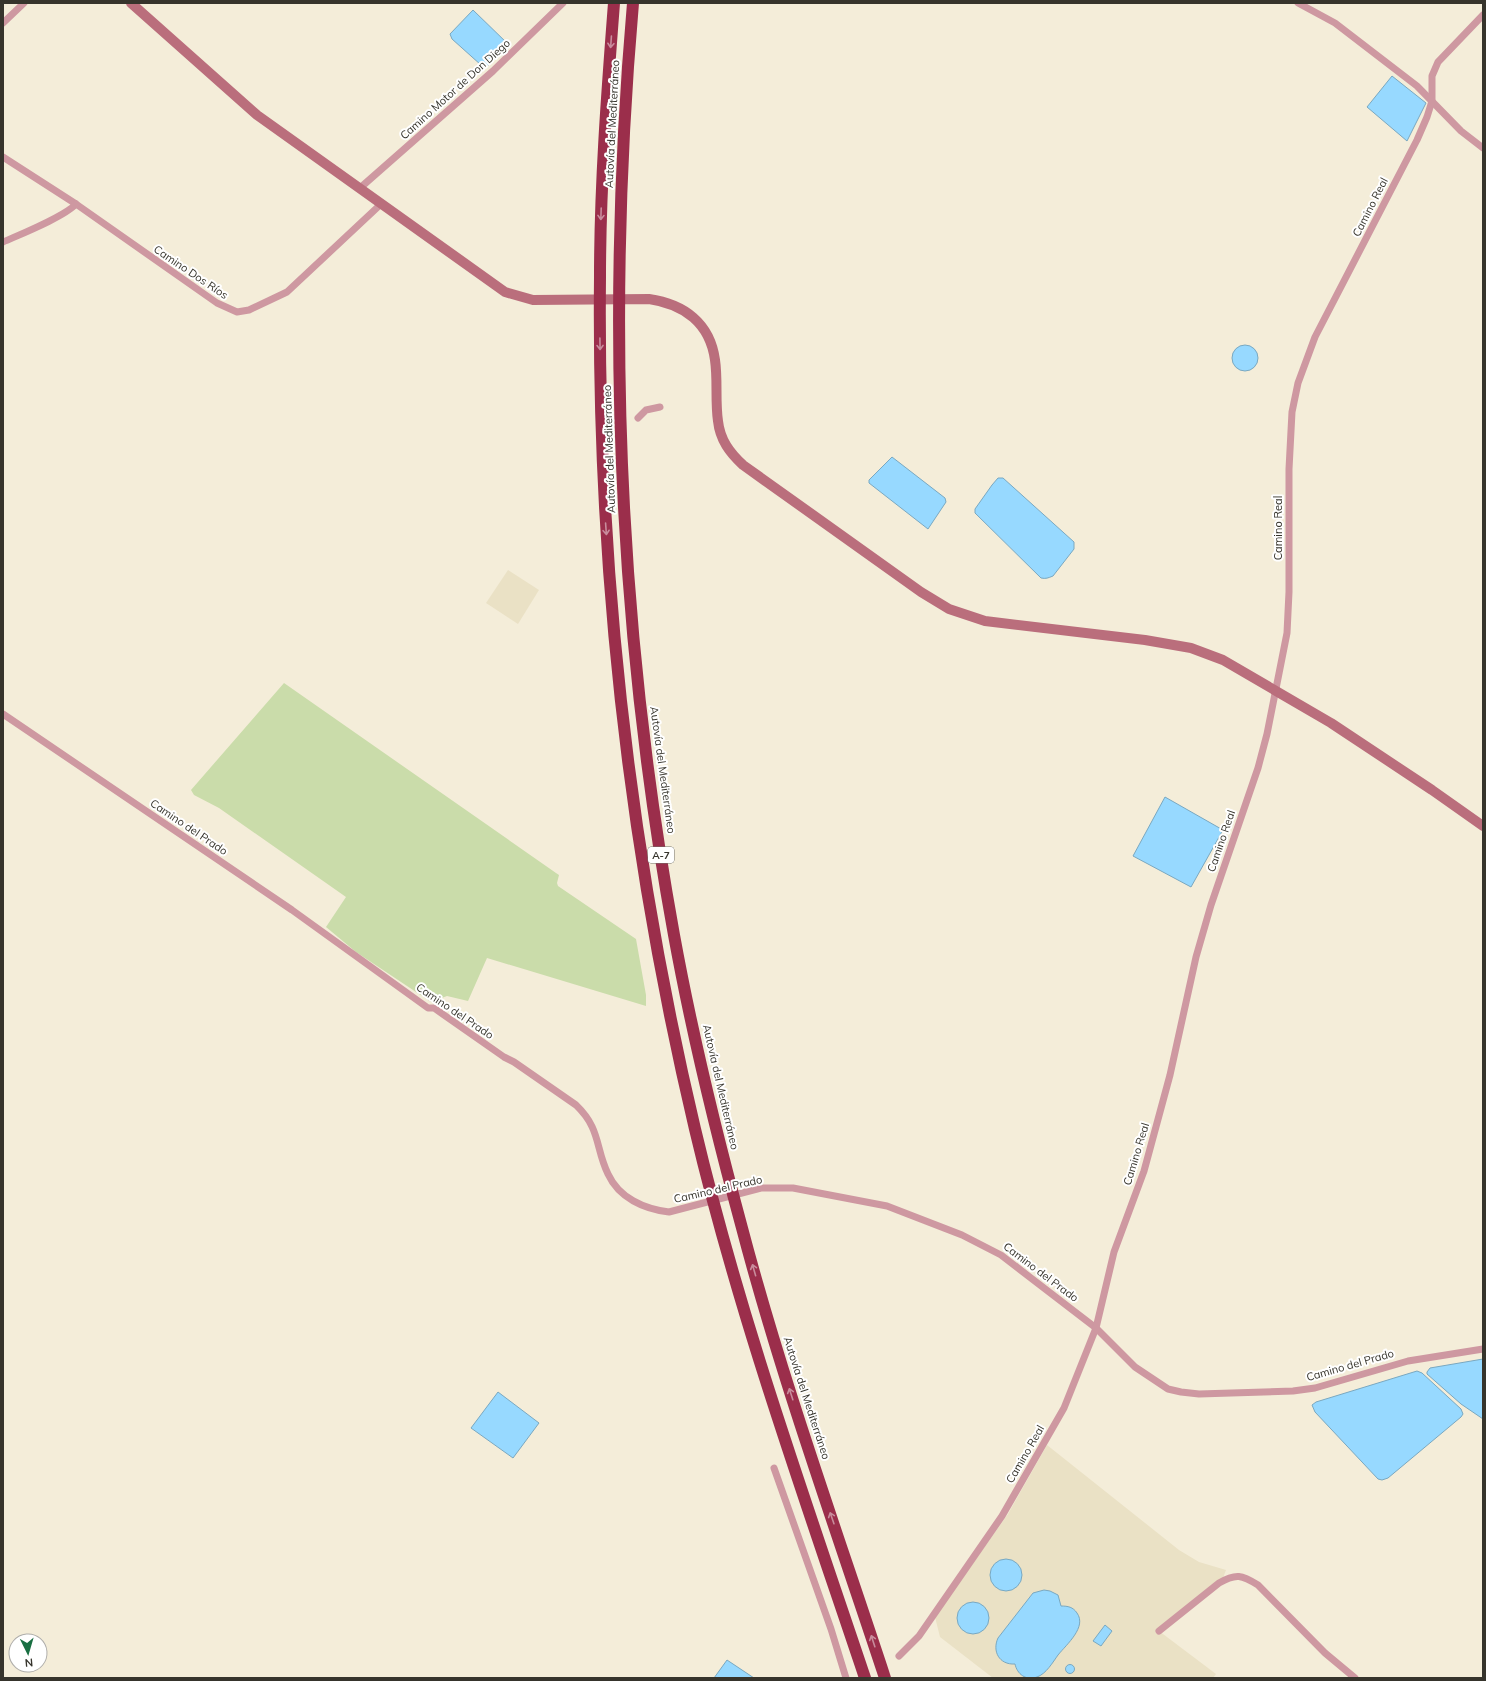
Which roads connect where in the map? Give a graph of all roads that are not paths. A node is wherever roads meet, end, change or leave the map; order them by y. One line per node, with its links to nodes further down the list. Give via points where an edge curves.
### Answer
1 (24, 3): 8 (street)
2 (131, 3): 12 (main road, via 257,115)
3 (563, 3): 12 (street, Camino Motor de Don Diego, via 493,71)
4 (614, 3): 27 (highway, Autovía del Mediterráneo / A-7, one-way to 27, via 603,165 600,275 603,477 621,710 647,895 695,1130 733,1270 802,1491)
5 (633, 3): 28 (highway, Autovía del Mediterráneo / A-7, one-way to 5, via 775,1344 742,1231 685,989 655,813 635,652 622,476 619,280)
6 (1298, 3): 9 (street, via 1335,24 1417,86)
7 (1483, 15): 9 (street, Camino Real, via 1438,62 1432,76)
8 (3, 23)
9 (1432, 101): 10 (street, via 1461,131); 18 (street, Camino Real, via 1428,117 1417,140 1315,337 1298,383 1292,412 1289,470 1289,592 1286,633)
10 (1483, 148)
11 (3, 157): 13 (street, Camino Dos Ríos)
12 (360, 188): 14 (main road)
13 (76, 204): 14 (street, Camino Dos Ríos, via 217,303 237,312 249,310 287,292); 15 (street, via 67,212)
14 (381, 204): 18 (main road, via 505,292 533,300 660,300 694,316 712,345 718,422 731,454 921,592 949,609 985,621 1191,648 1223,660)
15 (3, 242)
16 (660, 408): 17 (street, via 646,410)
17 (638, 418)
18 (1275, 691): 20 (main road, via 1331,723); 21 (street, Camino Real, via 1258,768 1211,905 1144,1171 1114,1252)
19 (3, 714): 21 (street, Camino del Prado, via 292,910 428,1008 434,1008 576,1105 585,1113 593,1127 608,1174 614,1184 639,1205 669,1212 761,1188 793,1188 887,1206 962,1235 1001,1254)
20 (1483, 826)
21 (1096, 1328): 22 (street, Camino del Prado, via 1135,1367 1168,1389 1199,1394 1315,1388 1408,1360); 25 (street, Camino Real, via 1064,1408 1002,1516 919,1636)
22 (1483, 1349)
23 (774, 1468): 26 (street)
24 (1159, 1631): 29 (street, via 1219,1583 1237,1576 1247,1578 1258,1585 1325,1653)
25 (899, 1656)
26 (846, 1678)
27 (865, 1678)
28 (885, 1678)
29 (1355, 1678)

